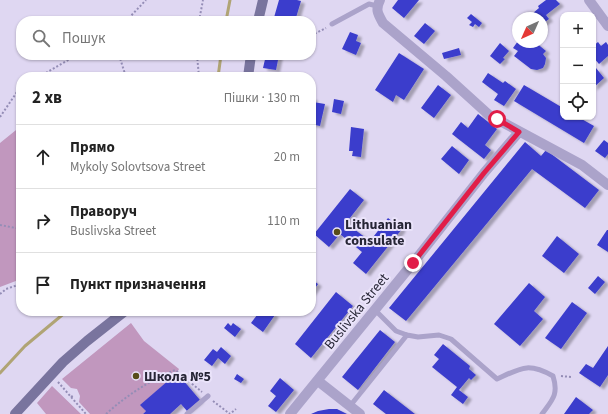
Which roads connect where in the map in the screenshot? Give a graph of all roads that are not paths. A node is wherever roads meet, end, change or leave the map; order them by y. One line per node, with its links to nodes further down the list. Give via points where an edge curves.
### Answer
1 (263, 0): 4 (street)
2 (589, 0): 6 (street)
3 (379, 3): 5 (lane, via 368,4); 9 (street, via 378,15 395,34 489,115)
4 (259, 16)
5 (332, 24)
6 (608, 26)
7 (250, 60): 8 (street)
8 (249, 72)
9 (519, 132): 10 (street, via 582,165); 11 (street, Buslivska Street)
10 (608, 185)
11 (375, 310): 13 (lane, via 396,331); 14 (street, Buslivska Street)
12 (119, 316): 17 (street, via 63,362)
13 (407, 335): 16 (lane); 21 (lane, via 439,335 451,339 497,379 528,367 554,376 556,392)
14 (318, 381): 16 (street); 19 (street, Buslivska Street)
15 (208, 396): 18 (lane)
16 (350, 406): 20 (street)
17 (15, 414)
18 (187, 414)
19 (290, 414)
20 (360, 414)
21 (542, 414)

